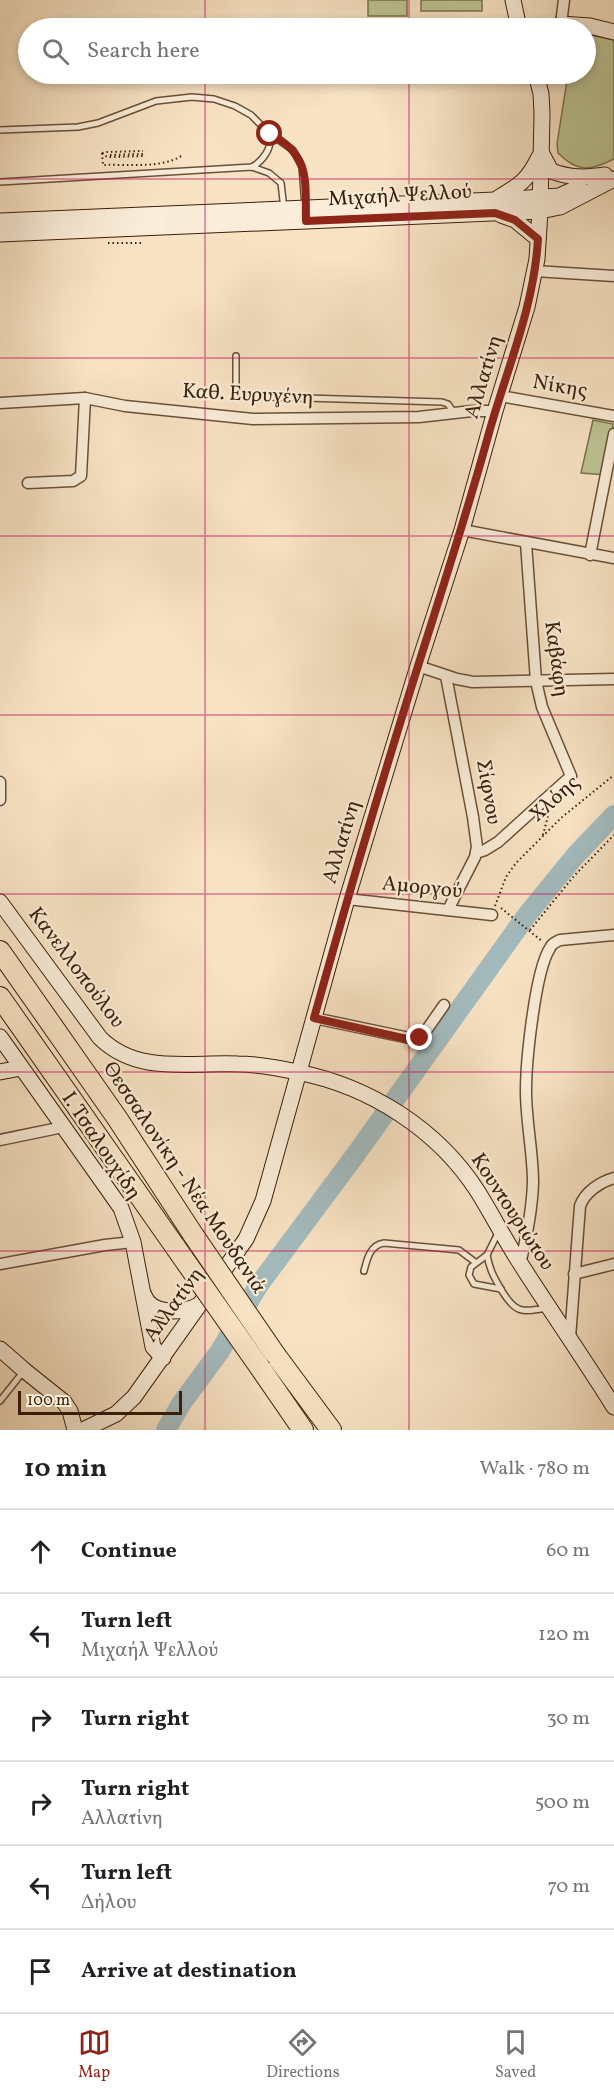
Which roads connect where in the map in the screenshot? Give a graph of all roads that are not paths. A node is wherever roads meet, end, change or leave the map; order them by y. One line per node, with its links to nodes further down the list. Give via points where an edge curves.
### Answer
1 (513, 0): 3 (main road)
2 (564, 0): 4 (street)
3 (517, 18)
4 (561, 18)
5 (596, 28): 6 (main road)
6 (614, 32)
7 (539, 84): 10 (main road, Αλλατίνη)
8 (0, 130): 9 (lane, via 82,127 156,100 192,97 214,99 243,110)
9 (270, 134): 11 (lane, via 267,152); 17 (lane, via 288,145 300,160)
10 (541, 151): 12 (main road, via 551,171 565,176); 15 (main road, Αλλατίνη); 16 (main road, via 530,174)
11 (252, 167): 13 (lane); 18 (lane, via 281,183)
12 (611, 175): 14 (main road, Μιχαήλ Ψελλού); 15 (main road, Μιχαήλ Ψελλού)
13 (0, 182)
14 (573, 200): 15 (main road, Μιχαήλ Ψελλού, via 560,207); 21 (main road)
15 (540, 204): 16 (main road, Μιχαήλ Ψελλού); 21 (main road, Αλλατίνη)
16 (495, 207): 17 (main road, Μιχαήλ Ψελλού); 21 (main road)
17 (305, 215): 18 (main road, Μιχαήλ Ψελλού)
18 (284, 216): 19 (main road, Μιχαήλ Ψελλού); 20 (main road, Μιχαήλ Ψελλού)
19 (0, 221)
20 (0, 234)
21 (538, 237): 22 (main road, Αλλατίνη)
22 (535, 271): 23 (street); 25 (main road, Αλλατίνη)
23 (614, 276)
24 (236, 356): 29 (lane, via 236,389 241,396 442,402)
25 (500, 396): 28 (main road, Αλλατίνη); 30 (street, Νίκης)
26 (85, 398): 27 (street, Καθ. Ευρυγένη); 29 (street, Καθ. Ευρυγένη, via 243,419 419,417); 32 (street, via 81,477 73,481)
27 (0, 403)
28 (495, 411): 29 (street, Καθ. Ευρυγένη); 33 (main road, Αλλατίνη)
29 (454, 413)
30 (614, 416)
31 (614, 434): 35 (street)
32 (28, 483)
33 (462, 530): 34 (street); 37 (main road, Αλλατίνη)
34 (526, 543): 35 (street); 40 (street, Καβάφη)
35 (590, 555): 36 (street)
36 (614, 558)
37 (418, 666): 38 (street); 45 (main road, Αλλατίνη)
38 (446, 676): 40 (street, via 473,682); 44 (street, Σίφνου, via 473,817)
39 (614, 679): 40 (street)
40 (536, 681): 41 (street, Καβάφη, via 542,707)
41 (571, 776): 44 (street, Χλόης, via 498,842)
42 (0, 782): 43 (street)
43 (0, 800)
44 (476, 853): 48 (street, Σίφνου)
45 (347, 899): 48 (street, Αμοργού); 53 (main road, Αλλατίνη)
46 (0, 902): 57 (main road, Κανελλοπούλου, via 100,1038 120,1054 155,1064 240,1064)
47 (494, 909): 48 (street, Αμοργού)
48 (448, 910)
49 (614, 935): 66 (street, via 554,942 540,974 526,1091 533,1180 530,1223)
50 (0, 951): 83 (highway, Θεσσαλονίκη - Νέα Μουδανιά, bridge, via 274,1353)
51 (0, 997): 82 (highway, Θεσσαλονίκη - Νέα Μουδανιά, bridge)
52 (444, 1005): 53 (street, via 423,1035 414,1040)
53 (314, 1018): 57 (main road, Αλλατίνη)
54 (0, 1037): 55 (main road, Ι. Τσαλουχίδη)
55 (21, 1068): 56 (main road); 58 (main road, Ι. Τσαλουχίδη)
56 (0, 1072)
57 (299, 1072): 61 (main road, Κουντουριώτου, via 376,1100 411,1122 461,1168); 72 (main road, Αλλατίνη, via 256,1218)
58 (63, 1127): 59 (street); 62 (main road, Ι. Τσαλουχίδη, via 121,1208)
59 (0, 1140)
60 (614, 1178): 69 (street, via 599,1185 581,1202)
61 (500, 1229): 63 (lane); 66 (main road, Κουντουριώτου)
62 (133, 1242): 65 (street); 71 (main road, Ι. Τσαλουχίδη)
63 (487, 1255): 64 (lane); 70 (lane)
64 (476, 1262): 68 (lane, via 459,1250 379,1243 370,1252); 70 (lane, via 470,1271 472,1282)
65 (0, 1264)
66 (520, 1264): 73 (main road, Κουντουριώτου)
67 (614, 1264): 69 (street)
68 (364, 1271)
69 (574, 1274): 74 (street)
70 (501, 1289): 73 (lane, via 514,1307 529,1311)
71 (143, 1292): 72 (main road, via 149,1303 162,1310 184,1311); 76 (main road, Ι. Τσαλουχίδη, via 153,1347)
72 (200, 1305): 76 (main road, Αλλατίνη)
73 (549, 1308): 74 (main road, Κουντουριώτου)
74 (570, 1338): 79 (main road, Κουντουριώτου)
75 (0, 1349): 77 (main road)
76 (163, 1358): 81 (main road, Αλλατίνη, via 125,1407)
77 (24, 1370): 78 (lane); 80 (main road, via 64,1402)
78 (0, 1401)
79 (614, 1407)
80 (75, 1430)
81 (83, 1430)
82 (303, 1430)
83 (331, 1430)

